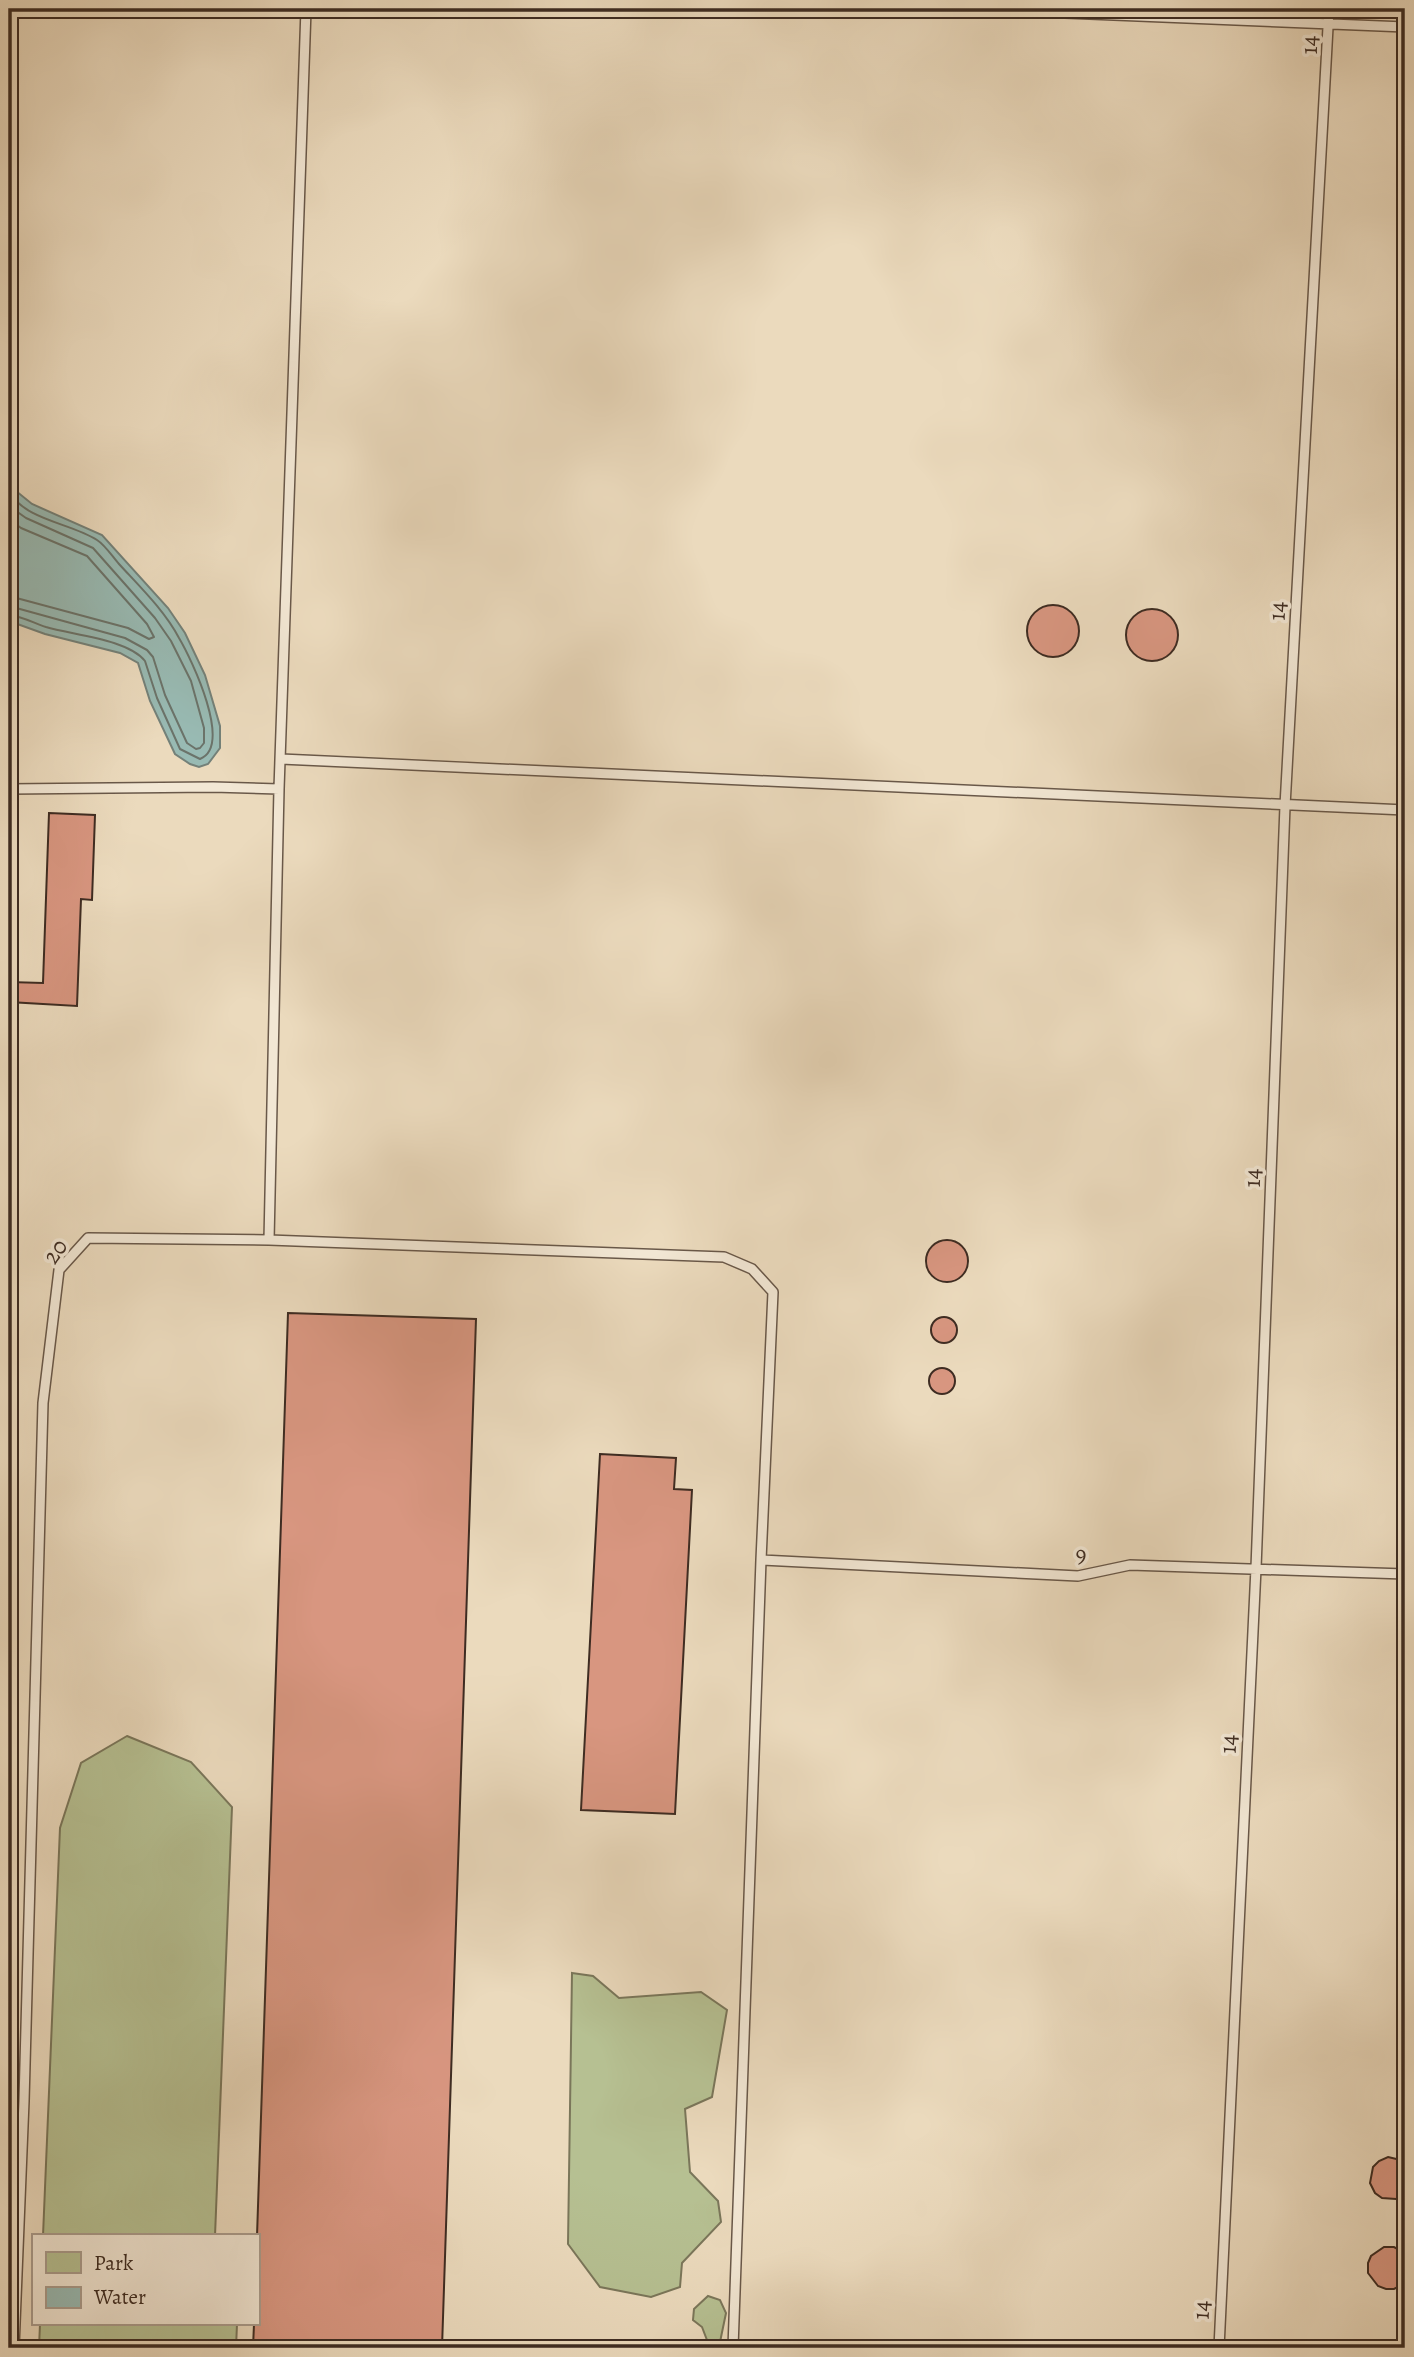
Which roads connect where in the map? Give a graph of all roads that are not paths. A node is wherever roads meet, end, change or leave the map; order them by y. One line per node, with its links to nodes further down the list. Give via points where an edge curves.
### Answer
1 (306, 9): 6 (lane)
2 (965, 9): 4 (lane)
3 (1329, 9): 4 (lane, 14 / 14)
4 (1329, 23): 5 (lane); 9 (lane, 14 / 14)
5 (1405, 27)
6 (281, 759): 8 (lane); 9 (lane)
7 (9, 789): 8 (lane)
8 (279, 789): 11 (lane)
9 (1285, 806): 10 (lane); 13 (lane, 14 / 14)
10 (1405, 810)
11 (269, 1240): 12 (lane, 20, via 724,1257 752,1269 773,1292); 15 (lane, 20 / 20, via 88,1238 59,1270 43,1403)
12 (761, 1560): 13 (lane, 9 / 9, via 1078,1576 1130,1565); 16 (lane, 20)
13 (1256, 1568): 14 (lane, 9 / 9); 17 (lane, 14 / 14)
14 (1405, 1574)
15 (14, 2348)
16 (733, 2348)
17 (1219, 2348)

